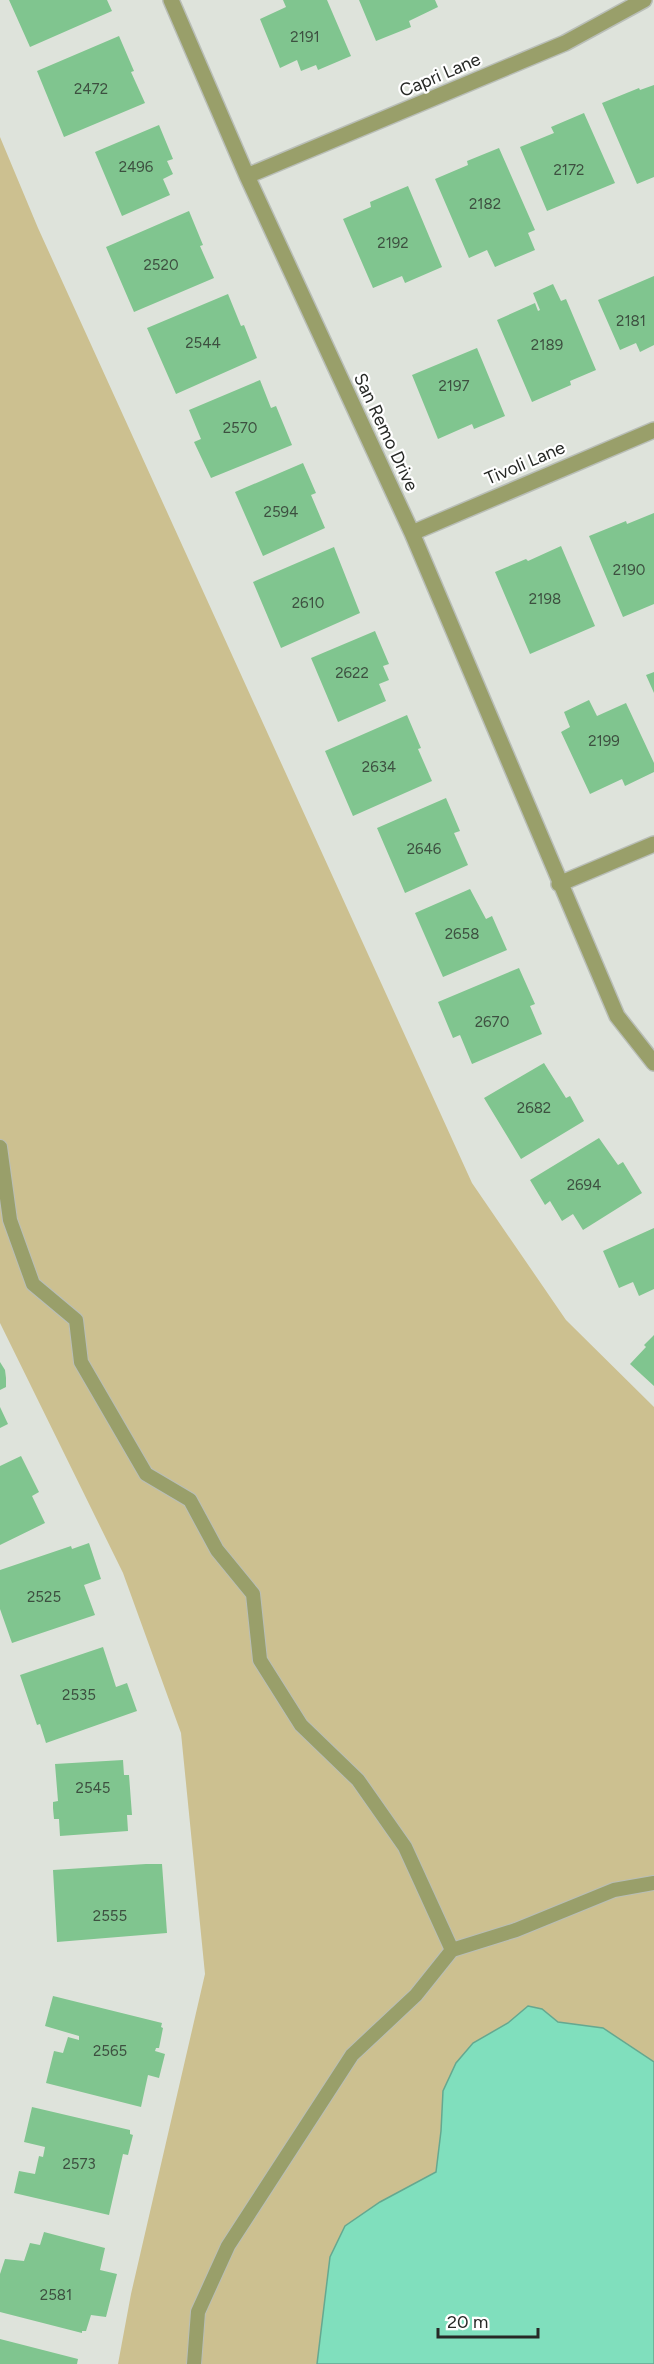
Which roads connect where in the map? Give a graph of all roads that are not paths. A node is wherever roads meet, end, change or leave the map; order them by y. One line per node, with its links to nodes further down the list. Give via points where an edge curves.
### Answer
1 (171, 0): 3 (street, San Remo Drive)
2 (644, 0): 3 (street, Capri Lane, via 565,43)
3 (247, 176): 5 (street, San Remo Drive)
4 (654, 430): 5 (street, Tivoli Lane)
5 (412, 533): 7 (street, San Remo Drive)
6 (654, 844): 7 (street)
7 (559, 884): 8 (street, San Remo Drive, via 617,1016)
8 (654, 1063)
9 (0, 1147): 11 (lane, via 10,1220 33,1284 76,1320 81,1362 146,1474 190,1500 218,1550 253,1594 260,1660 301,1725 358,1780 405,1847)
10 (654, 1883): 11 (lane, via 614,1890 516,1930)
11 (452, 1950): 12 (lane, via 416,1995 352,2055 228,2246 198,2312)
12 (194, 2364)

